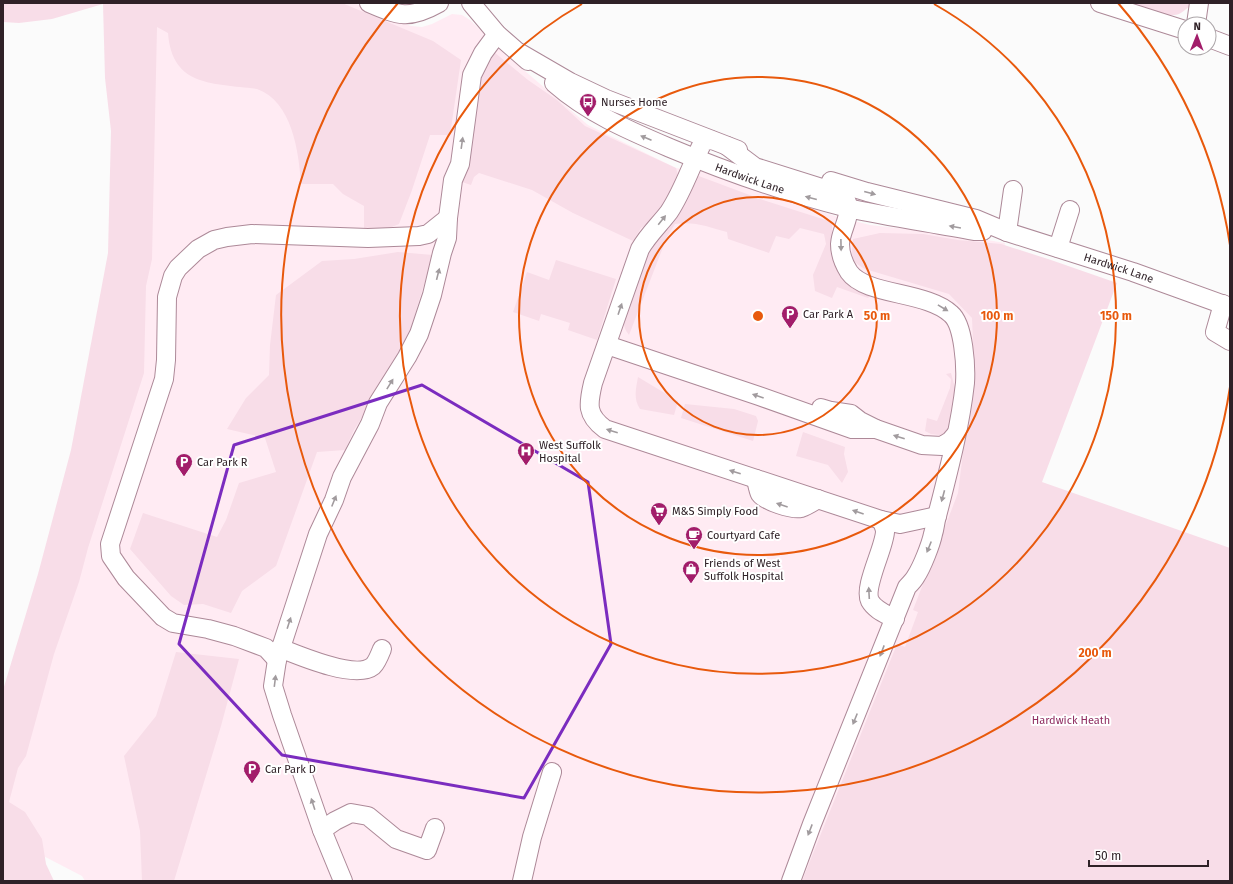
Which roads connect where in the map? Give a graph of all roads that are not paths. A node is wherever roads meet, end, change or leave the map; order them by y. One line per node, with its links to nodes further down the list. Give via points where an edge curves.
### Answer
1 (369, 3): 2 (street, via 390,12 406,15 419,13)
2 (439, 3)
3 (471, 3): 8 (street, Hardwick Lane)
4 (1199, 3): 6 (street)
5 (1108, 4): 7 (street)
6 (1197, 16)
7 (1177, 27)
8 (497, 34): 11 (street, Hardwick Lane); 17 (street, one-way to 8, via 453,180 460,164 472,76 482,53)
9 (1217, 41): 10 (street)
10 (1230, 46)
11 (520, 54): 12 (street, Hardwick Lane, via 606,99); 13 (street, Hardwick Lane, one-way to 11, via 670,147 594,113)
12 (719, 143): 13 (street, via 705,141); 16 (street, via 755,167 841,194 847,199); 18 (street, Hardwick Lane, one-way to 18, via 787,168 867,192 976,219)
13 (692, 164): 16 (street, Hardwick Lane, one-way to 13, via 789,191); 23 (street, one-way to 13, via 640,249 668,212)
14 (1013, 190): 18 (street)
15 (1070, 210): 20 (street)
16 (848, 215): 18 (street, Hardwick Lane, one-way to 16, via 974,230 919,220); 30 (street, one-way to 30, via 840,245 843,261 850,274 862,283 876,288 927,300 940,306 952,314 958,324 963,342 965,383)
17 (448, 218): 19 (street, via 428,234); 21 (street, via 447,238)
18 (1007, 232): 20 (street, Hardwick Lane)
19 (418, 236): 21 (street); 35 (street, via 368,238 252,234 227,237 214,240 198,249 173,276 167,297 164,379 110,544 111,556 126,578 163,617 173,623 208,629)
20 (1058, 248): 22 (street, Hardwick Lane)
21 (442, 253): 35 (street, one-way to 21, via 318,534 342,477 378,403 408,357 419,334)
22 (1226, 305): 24 (street, via 1215,332)
23 (609, 341): 25 (street); 29 (street, one-way to 23, via 852,429); 32 (street, one-way to 23, via 605,429 595,422 590,412 589,401)
24 (1230, 341)
25 (672, 358)
26 (707, 369): 27 (street)
27 (745, 380)
28 (779, 393): 29 (street, via 831,411 851,414)
29 (876, 430): 30 (street, one-way to 29, via 942,446 922,445)
30 (956, 434): 31 (street, one-way to 31)
31 (937, 516): 32 (street, via 900,524); 33 (street, one-way to 33, via 933,535 917,576 907,588)
32 (881, 520): 33 (street, one-way to 32, via 879,611 870,600 869,587 886,530)
33 (895, 619): 41 (street, one-way to 41)
34 (382, 649): 35 (street, via 374,665 366,670 351,670)
35 (279, 654): 38 (street, one-way to 35, via 273,686)
36 (552, 772): 40 (street, via 532,837)
37 (435, 828): 38 (street, via 427,850 396,839 368,816 351,813)
38 (322, 830): 39 (street)
39 (343, 881)
40 (522, 881)
41 (791, 881)

